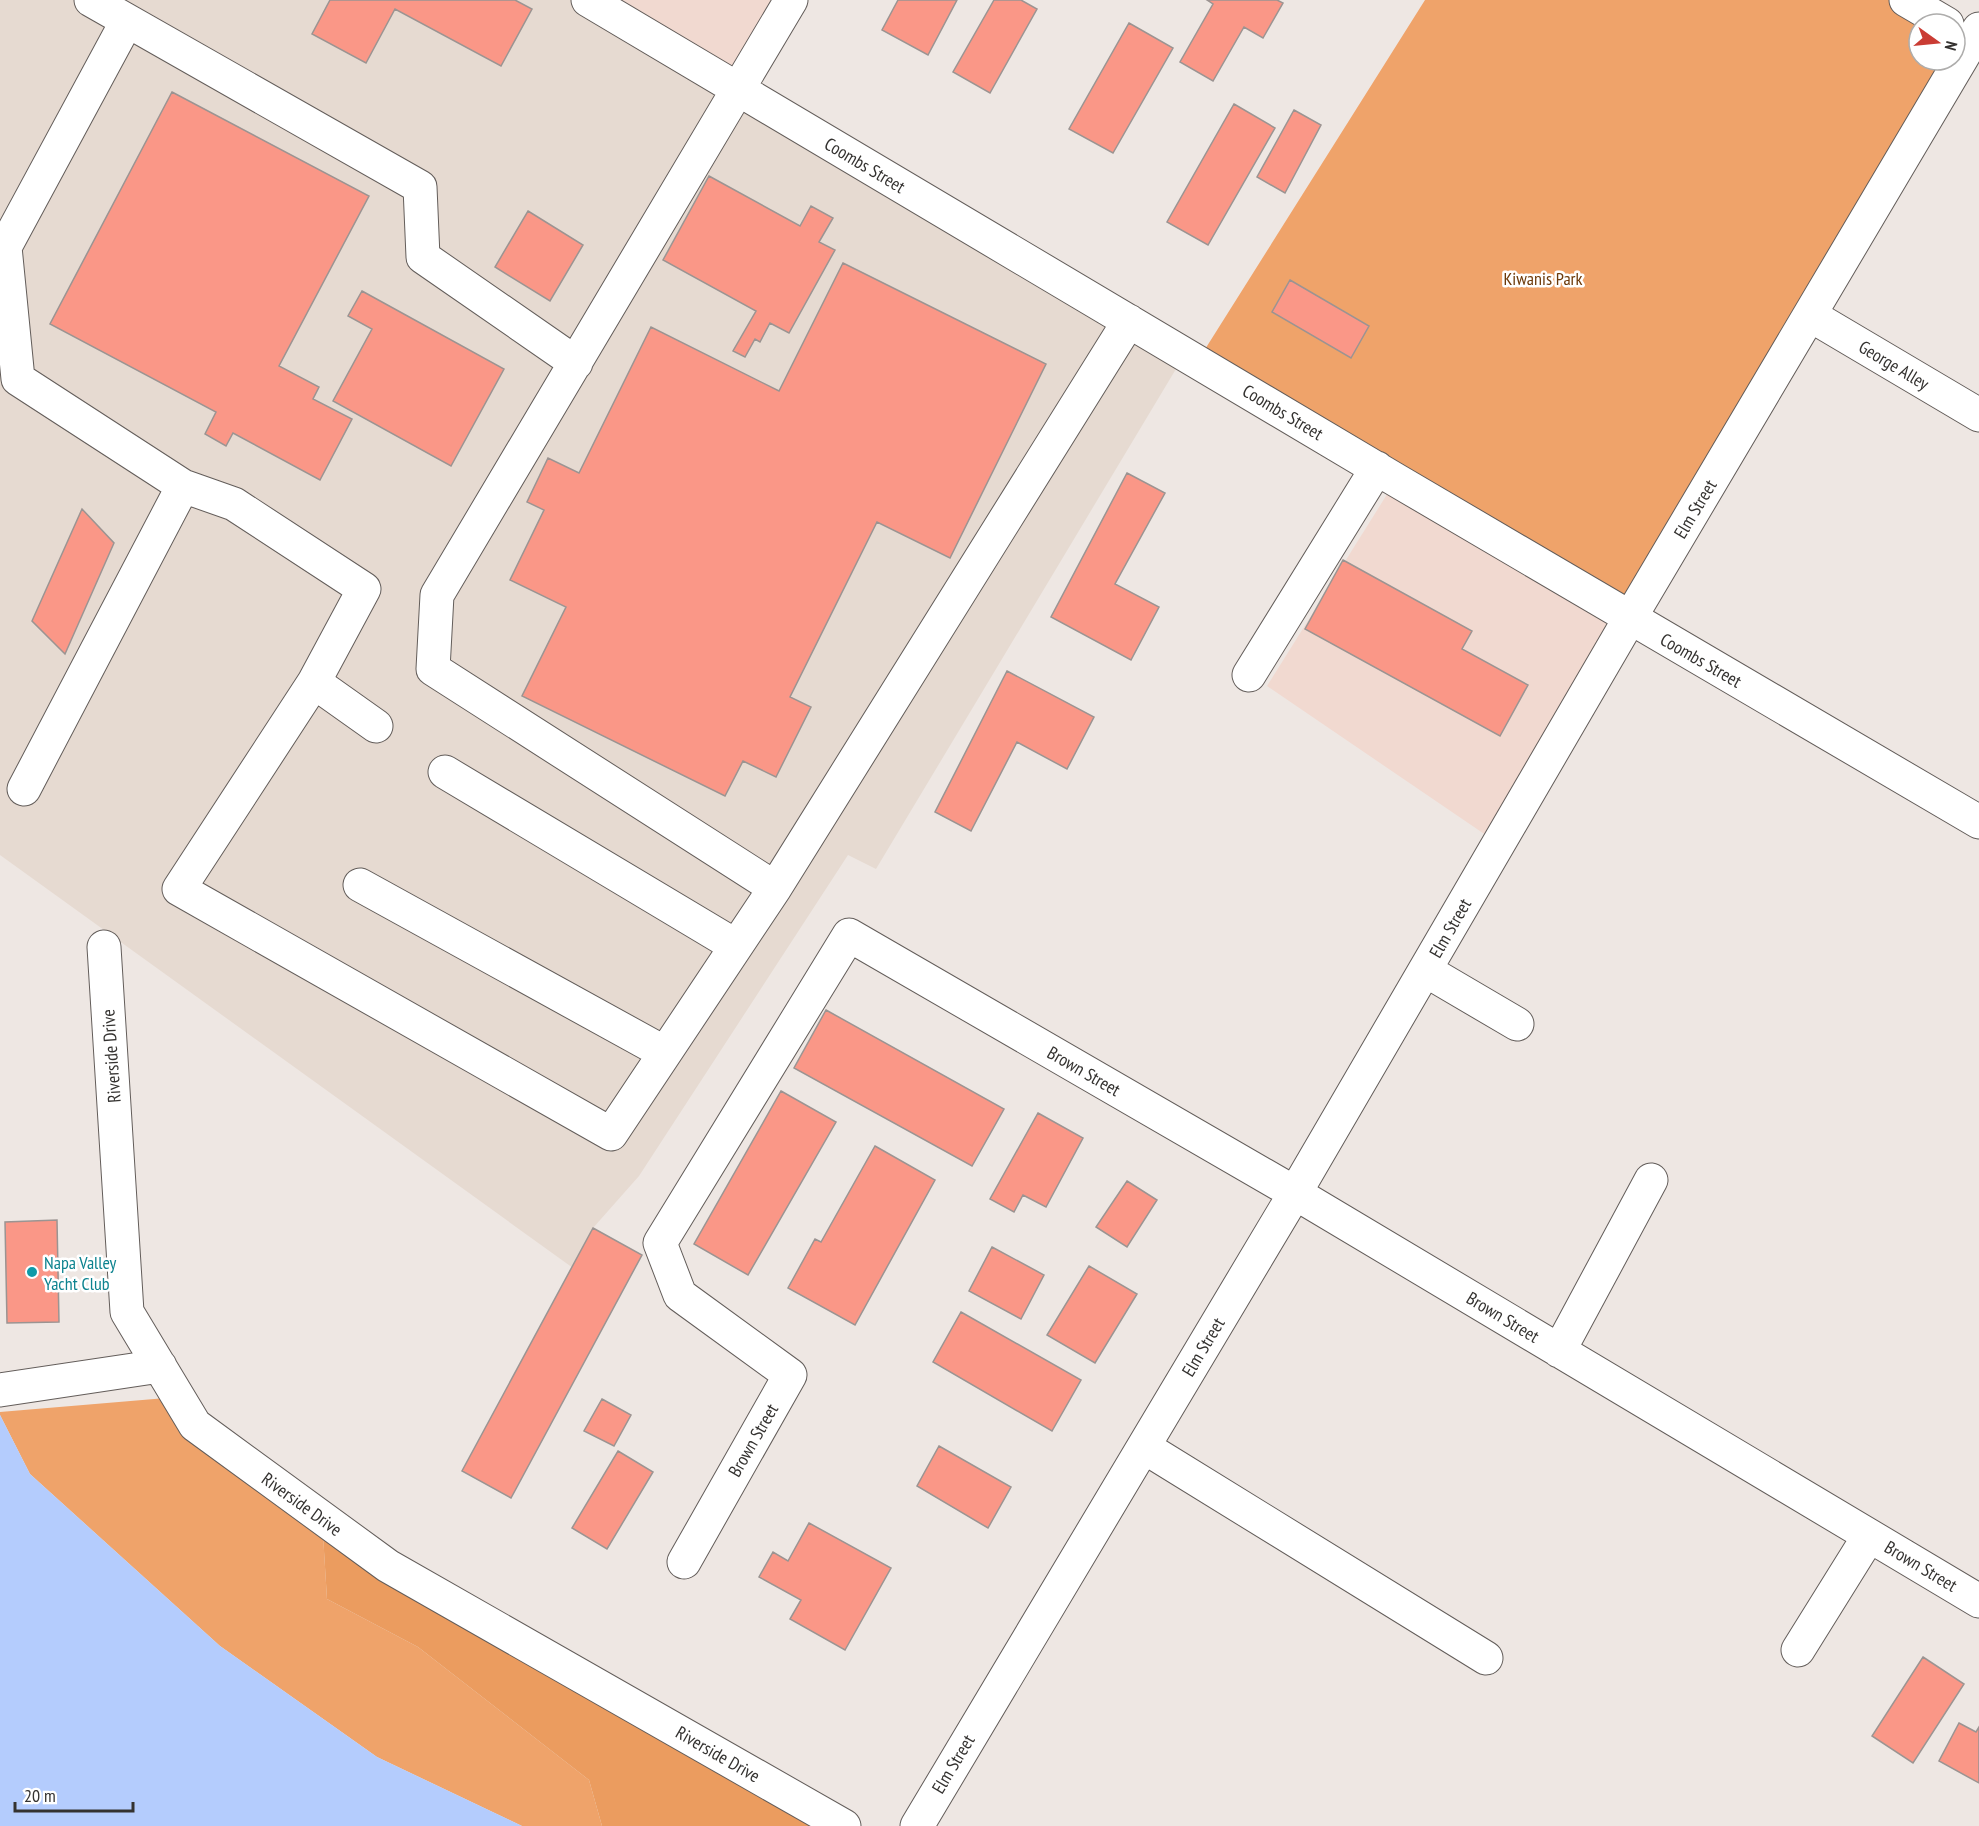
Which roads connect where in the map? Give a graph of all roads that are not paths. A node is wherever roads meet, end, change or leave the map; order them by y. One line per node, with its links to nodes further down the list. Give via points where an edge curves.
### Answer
1 (91, 0): 7 (street)
2 (588, 0): 5 (street, Coombs Street)
3 (791, 0): 9 (street)
4 (1906, 0): 6 (street)
5 (628, 10): 9 (street, Coombs Street)
6 (1928, 12)
7 (127, 21): 12 (street, via 420,187 423,257); 13 (street, via 5,248)
8 (1945, 72): 10 (street, Elm Street)
9 (738, 90): 11 (street, Coombs Street); 12 (street)
10 (1810, 315): 14 (street, George Alley); 17 (street, Elm Street)
11 (1129, 321): 15 (street, Coombs Street); 25 (street)
12 (576, 363): 25 (street, via 437,595 433,669)
13 (9, 385): 16 (street)
14 (1979, 415)
15 (1377, 468): 17 (street, Coombs Street); 18 (street)
16 (183, 486): 19 (street, via 234,504 364,590); 22 (street)
17 (1630, 618): 23 (street, Coombs Street); 28 (street, Elm Street)
18 (1249, 675)
19 (314, 682): 20 (street); 30 (street, via 179,889 611,1134)
20 (376, 726)
21 (445, 772): 26 (street)
22 (24, 789)
23 (1979, 822)
24 (360, 885): 30 (street)
25 (775, 888): 26 (street)
26 (736, 946): 30 (street)
27 (104, 947): 34 (street, Riverside Drive, via 127,1312)
28 (1425, 970): 29 (street); 32 (street, Elm Street)
29 (1517, 1024)
30 (665, 1053)
31 (1651, 1180): 33 (street)
32 (1295, 1193): 33 (street, Brown Street); 36 (street, Elm Street); 38 (street, Brown Street, via 849,935 660,1243 680,1295 790,1375)
33 (1559, 1351): 37 (street, Brown Street)
34 (160, 1366): 35 (street); 42 (street, Riverside Drive, via 195,1425 388,1566)
35 (0, 1390)
36 (1143, 1447): 41 (street); 43 (street, Elm Street)
37 (1869, 1536): 39 (street, Brown Street); 40 (street)
38 (684, 1562)
39 (1979, 1601)
40 (1798, 1650)
41 (1486, 1659)
42 (844, 1826)
43 (916, 1826)

